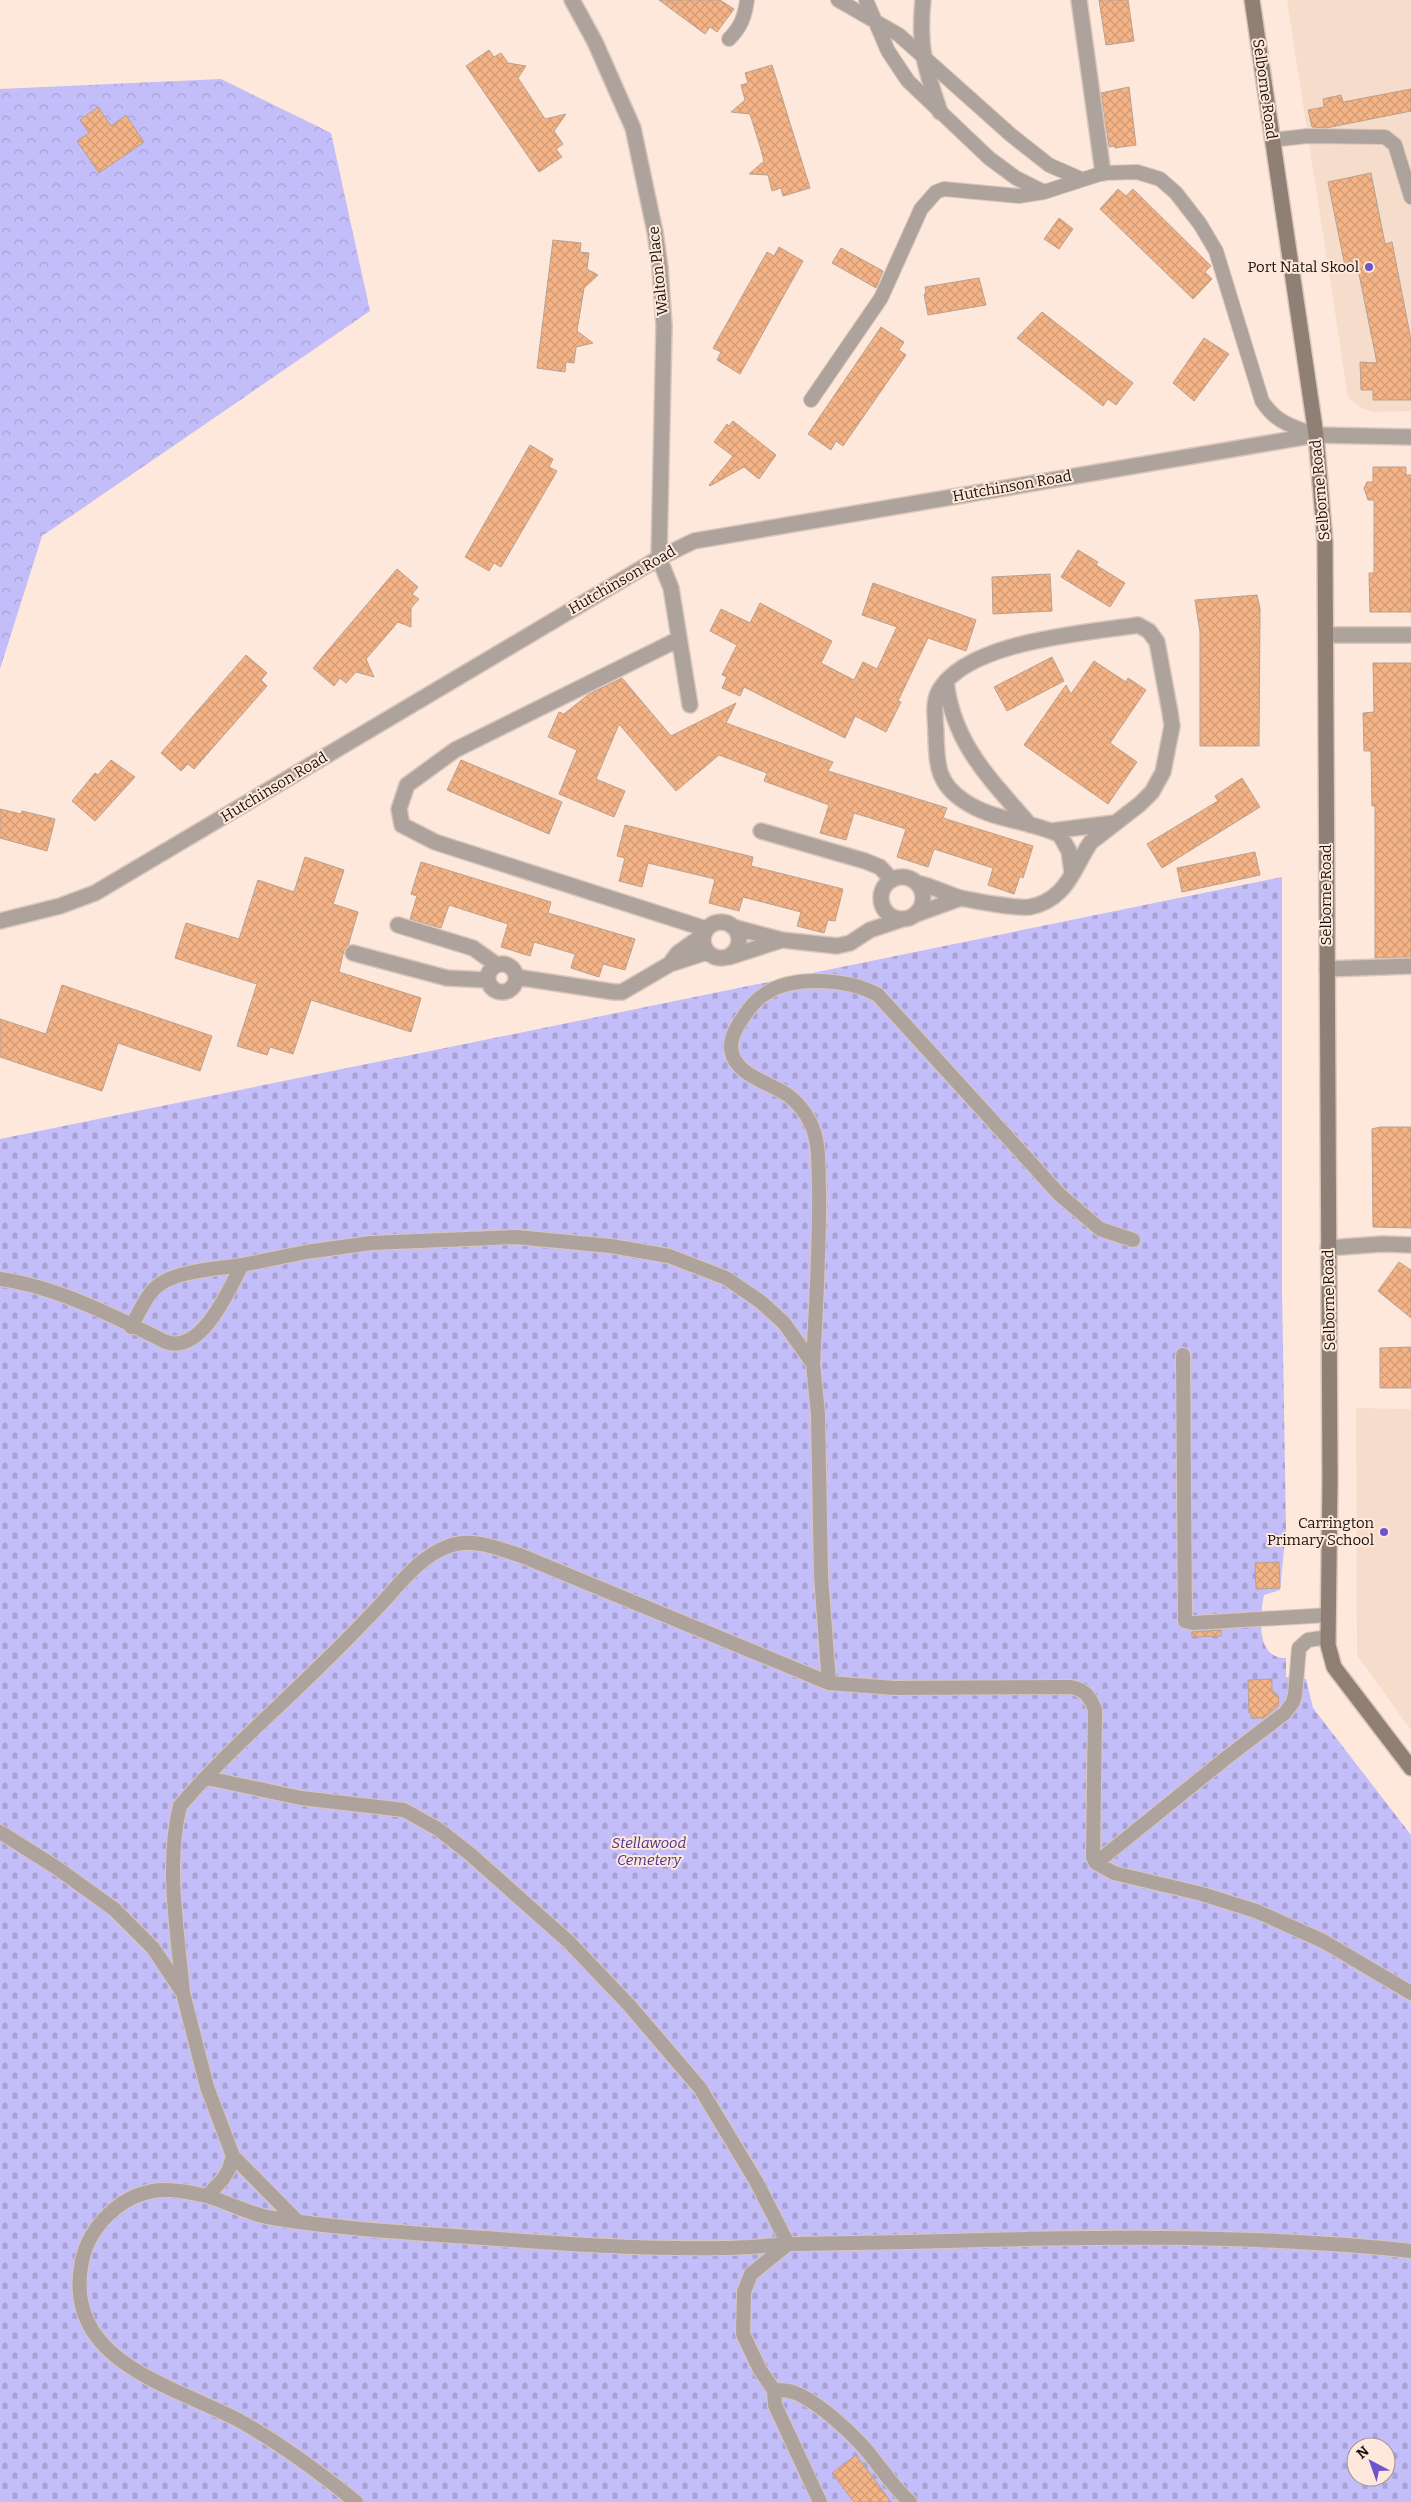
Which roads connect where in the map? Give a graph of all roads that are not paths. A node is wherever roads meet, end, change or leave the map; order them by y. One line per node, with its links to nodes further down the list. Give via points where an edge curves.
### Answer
1 (572, 0): 20 (street, Walton Place, via 634,128 655,232 664,326)
2 (747, 0): 9 (lane, via 745,14)
3 (838, 0): 8 (lane)
4 (866, 0): 8 (lane)
5 (923, 0): 10 (street)
6 (1079, 0): 13 (street)
7 (1252, 0): 12 (street, Selborne Road)
8 (874, 21): 10 (lane, via 899,35); 11 (lane, via 897,67)
9 (729, 39)
10 (922, 55): 11 (street); 14 (lane, via 1019,141 1050,165)
11 (940, 112): 15 (lane, via 1016,178)
12 (1272, 140): 16 (lane, via 1308,136 1385,137 1395,145); 18 (street, Selborne Road)
13 (1103, 173): 14 (lane); 18 (lane, via 1137,172 1160,179 1176,193 1216,251 1262,401 1278,420)
14 (1081, 179): 15 (lane)
15 (1044, 192): 17 (lane, via 1019,196 936,192 921,209 881,298)
16 (1411, 197)
17 (811, 400)
18 (1316, 435): 19 (street, Hutchinson Road); 20 (street, Hutchinson Road, via 710,537 679,547); 21 (street, Selborne Road, via 1325,542)
19 (1411, 437)
20 (659, 558): 23 (street, via 670,588); 36 (street, Hutchinson Road, via 95,893 60,906)
21 (1326, 635): 22 (street); 48 (street, Selborne Road)
22 (1411, 635)
23 (679, 639): 25 (street); 40 (street, via 455,750 406,785 399,809 402,825 435,842)
24 (946, 681): 26 (street, via 974,660 1038,641 1138,626 1149,631 1157,642 1172,726 1163,772 1152,792); 27 (street, via 952,714 972,756); 27 (street, via 935,703 937,765 944,782 974,808)
25 (690, 705)
26 (1115, 823): 29 (street); 30 (street, via 1091,842)
27 (1030, 826): 29 (street)
28 (760, 831): 31 (street, via 880,866)
29 (1051, 831): 30 (street, via 1060,835 1066,845)
30 (1072, 873): 33 (street, via 1052,897 1028,907)
31 (892, 880): 32 (street, via 907,877); 34 (street, via 883,890)
32 (918, 883): 33 (street); 35 (street, via 923,900)
33 (961, 898): 35 (street)
34 (882, 902): 35 (street, via 887,912 897,918); 39 (street)
35 (909, 917): 39 (street)
36 (0, 921)
37 (398, 925): 46 (street, via 472,948)
38 (733, 926): 40 (street, via 722,922 711,925); 41 (street); 44 (street, via 739,942)
39 (870, 930): 41 (street, via 837,946)
40 (705, 932): 42 (street); 45 (street, via 678,953)
41 (782, 940): 44 (street)
42 (707, 952): 44 (street, via 718,958); 45 (street)
43 (353, 953): 50 (street, via 447,978)
44 (729, 957)
45 (670, 964): 49 (street, via 632,988 614,992)
46 (497, 965): 49 (street, via 510,966); 50 (street)
47 (1411, 966): 48 (street)
48 (1327, 969): 53 (street, Selborne Road)
49 (516, 977): 50 (street, via 516,983 506,992 494,991)
50 (487, 980)
51 (1133, 1240): 58 (lane, via 1100,1229 1059,1194 878,995 863,987 840,982 810,982 778,988 753,1003 737,1025 731,1048 741,1068 798,1105 810,1120 816,1139 820,1211)
52 (1411, 1245): 53 (street)
53 (1328, 1248): 59 (street, Selborne Road)
54 (242, 1265): 56 (lane, via 194,1272 167,1280 153,1290); 56 (lane, via 205,1327 191,1340 172,1344); 58 (lane, via 371,1243 516,1237 611,1246 669,1256 726,1278 761,1302 784,1323)
55 (0, 1279): 56 (lane, via 58,1292)
56 (131, 1327)
57 (1183, 1355): 59 (lane, via 1185,1621)
58 (813, 1364): 61 (lane, via 818,1414 821,1586)
59 (1329, 1615): 60 (street, Selborne Road)
60 (1328, 1637): 62 (street, Selborne Road, via 1334,1666); 65 (lane, via 1308,1640 1299,1648 1295,1695 1285,1712)
61 (829, 1683): 63 (lane, via 522,1556 483,1544 463,1542 430,1555 411,1571 323,1664); 65 (lane, via 894,1688 1081,1689 1095,1710 1093,1857)
62 (1411, 1768)
63 (206, 1778): 66 (lane, via 180,1806 175,1825 173,1851); 71 (lane, via 301,1798 404,1810 438,1829 470,1854 569,1942 629,2005 700,2088 756,2181)
64 (0, 1832): 66 (lane, via 114,1909 153,1948)
65 (1096, 1863): 67 (lane, via 1114,1873 1256,1911 1323,1941)
66 (183, 1993): 68 (lane, via 207,2087)
67 (1411, 1993)
68 (233, 2156): 69 (lane, via 224,2179); 70 (lane)
69 (207, 2196): 70 (lane, via 266,2217); 74 (lane, via 164,2190 148,2192 114,2209 101,2222 87,2245 79,2287 91,2330 116,2358 134,2370 270,2439)
70 (298, 2222): 71 (lane, via 591,2245 723,2248)
71 (788, 2244): 72 (lane, via 1144,2237 1350,2244); 73 (lane, via 750,2274 744,2292 743,2334 760,2370)
72 (1411, 2251)
73 (774, 2390): 75 (lane, via 774,2405); 76 (lane, via 790,2391 839,2423)
74 (356, 2502)
75 (820, 2502)
76 (910, 2502)

